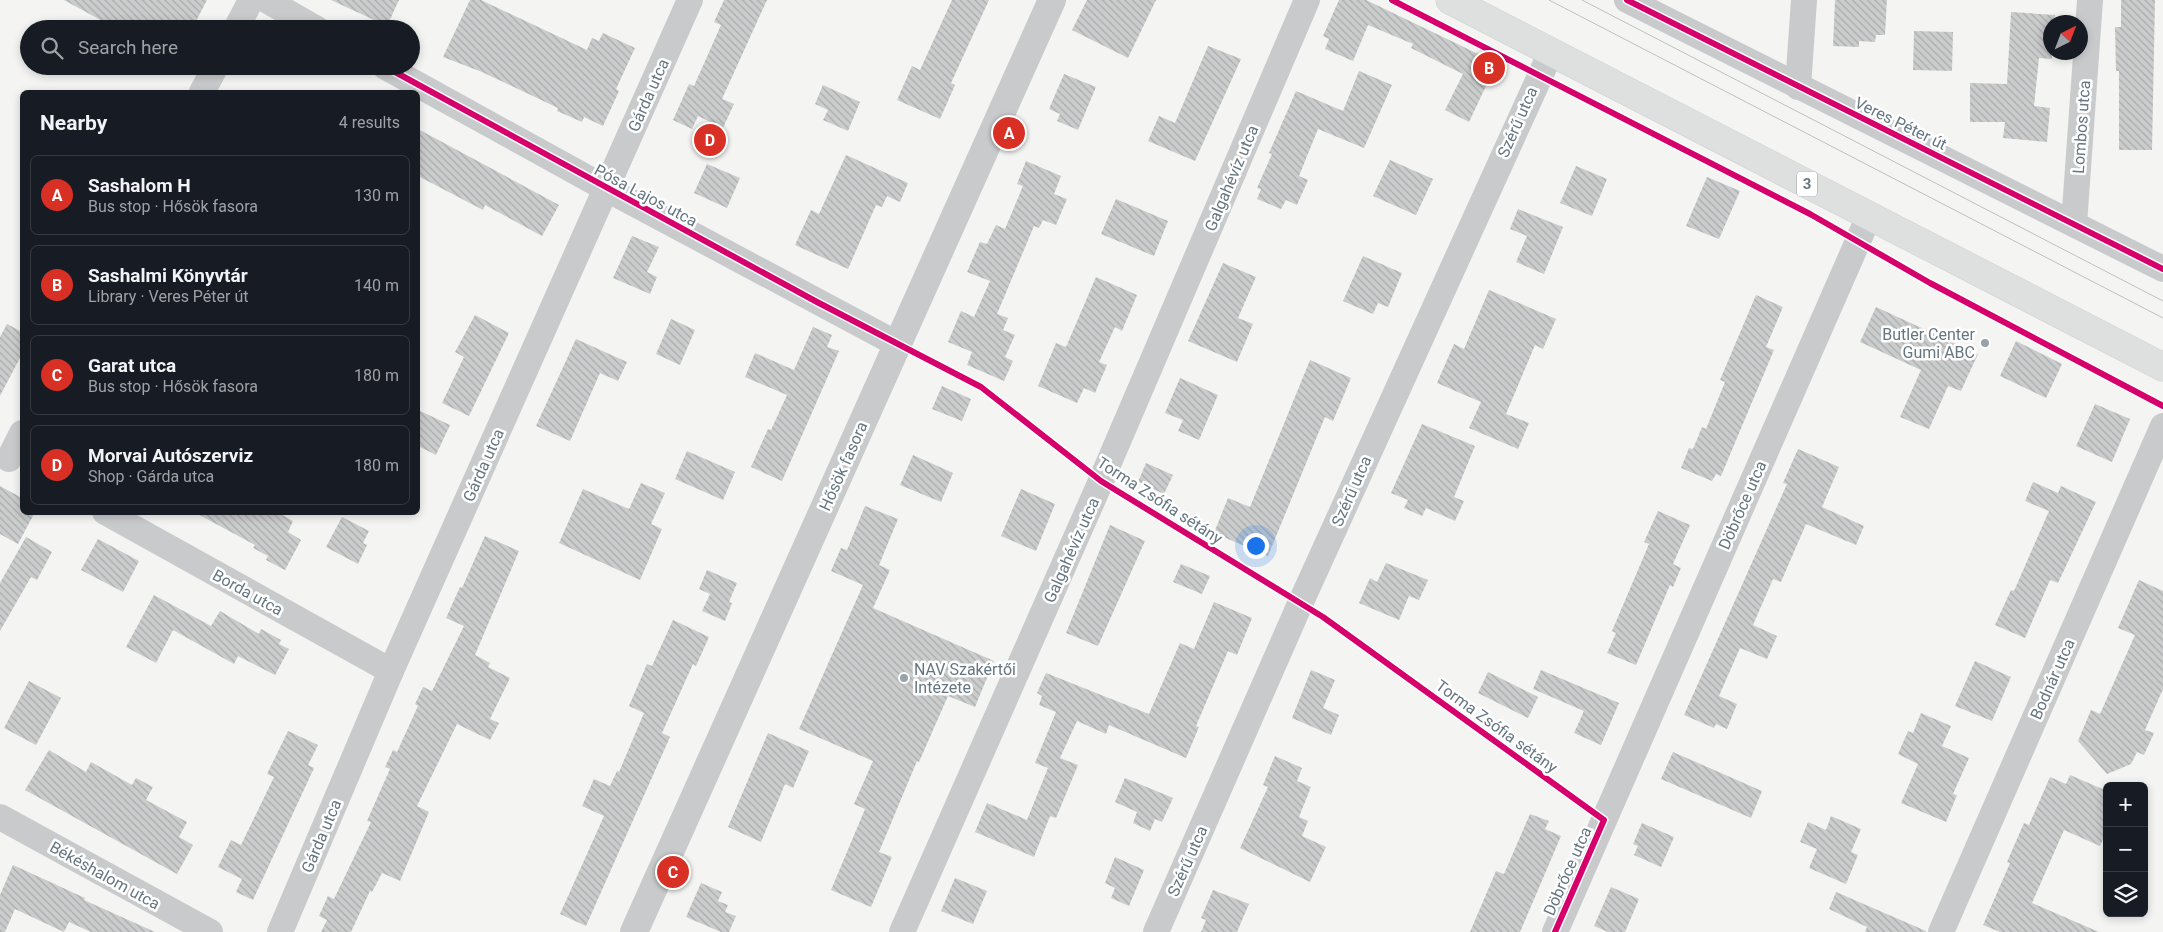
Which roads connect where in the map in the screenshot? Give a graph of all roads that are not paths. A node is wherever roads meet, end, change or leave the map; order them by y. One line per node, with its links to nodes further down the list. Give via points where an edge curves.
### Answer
1 (251, 0): 10 (street)
2 (266, 0): 11 (street)
3 (690, 0): 17 (street, Gárda utca)
4 (1052, 0): 21 (street, Hősök fasora)
5 (1307, 0): 32 (street, Galgahévíz utca, via 1101,481)
6 (1450, 0): 12 (main road, 3)
7 (1627, 0): 15 (street, Veres Péter út)
8 (1804, 0): 15 (street)
9 (2090, 0): 19 (street, Lombos utca)
10 (241, 20)
11 (302, 20)
12 (1550, 52): 18 (main road, 3); 33 (street, Szérű utca, via 1300,604)
13 (211, 75): 16 (street)
14 (400, 75): 17 (street, Pósa Lajos utca)
15 (1798, 87): 19 (street, Veres Péter út)
16 (203, 90)
17 (607, 189): 21 (street, Pósa Lajos utca); 27 (street, Gárda utca)
18 (1869, 216): 22 (main road, 3); 34 (street, Döbrőce utca)
19 (2074, 224): 20 (street, Veres Péter út)
20 (2163, 269)
21 (897, 344): 29 (street, Hősök fasora)
22 (2163, 368)
23 (2163, 426): 35 (street, Bodnár utca)
24 (20, 438): 25 (street)
25 (10, 460)
26 (110, 515): 27 (street, Borda utca)
27 (392, 671): 31 (street, Gárda utca)
28 (0, 817): 30 (street, Békéshalom utca)
29 (641, 930)
30 (210, 932)
31 (280, 932)
32 (902, 932)
33 (1156, 932)
34 (1555, 932)
35 (1941, 932)

